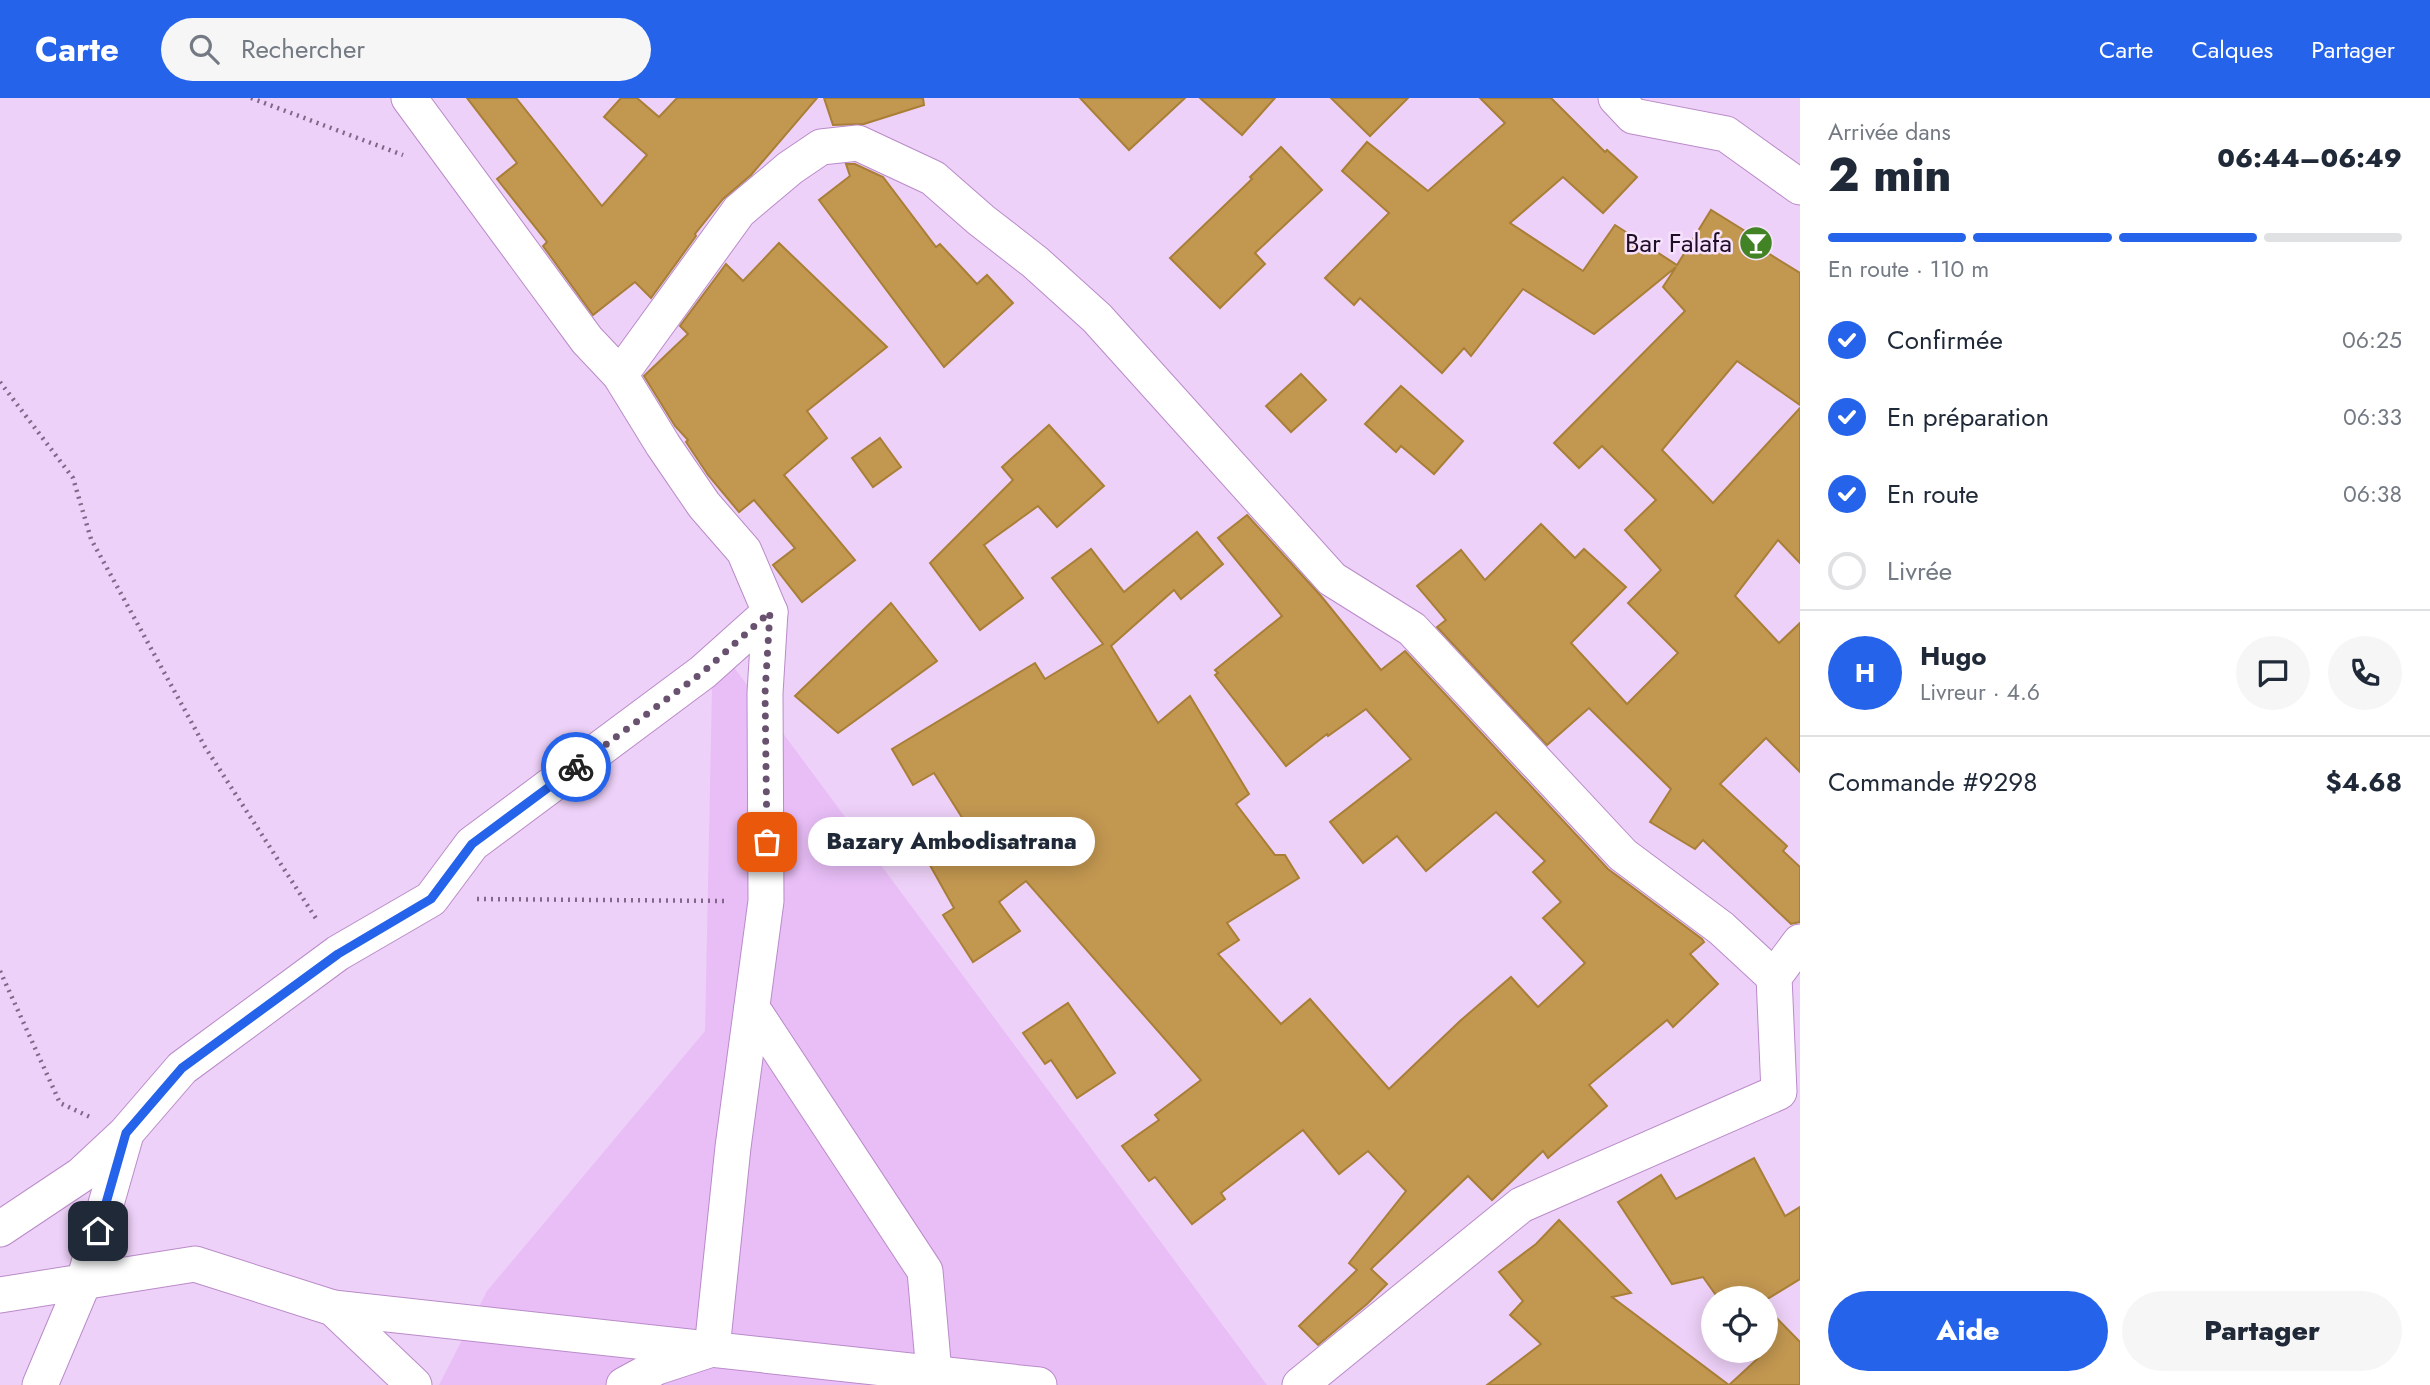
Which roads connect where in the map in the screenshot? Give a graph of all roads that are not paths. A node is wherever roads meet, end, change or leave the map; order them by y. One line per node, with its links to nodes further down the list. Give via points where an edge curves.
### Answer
1 (409, 98): 4 (street, via 587,340)
2 (1616, 98): 3 (street, via 1633,116 1726,134)
3 (1800, 187)
4 (620, 375): 5 (street, via 704,505 744,551); 7 (street, via 740,211 821,147 858,143 933,178 1097,318 1332,579 1412,629 1623,855 1721,928)
5 (770, 612): 8 (street, via 765,693 766,901); 10 (street, via 703,672 472,844 431,899 338,954 182,1068)
6 (1800, 943): 7 (street)
7 (1774, 977): 9 (street)
8 (752, 1007): 15 (street); 16 (street, via 925,1271)
9 (1789, 1097): 21 (street, via 1521,1205)
10 (126, 1133): 11 (street, via 81,1175); 12 (street)
11 (0, 1229)
12 (84, 1281): 13 (street); 14 (street, via 195,1264); 17 (street)
13 (0, 1295)
14 (333, 1308): 15 (street); 18 (street)
15 (712, 1349): 16 (street); 19 (street, via 657,1367)
16 (934, 1379): 20 (street)
17 (40, 1385)
18 (414, 1385)
19 (624, 1385)
20 (1039, 1385)
21 (1300, 1385)

